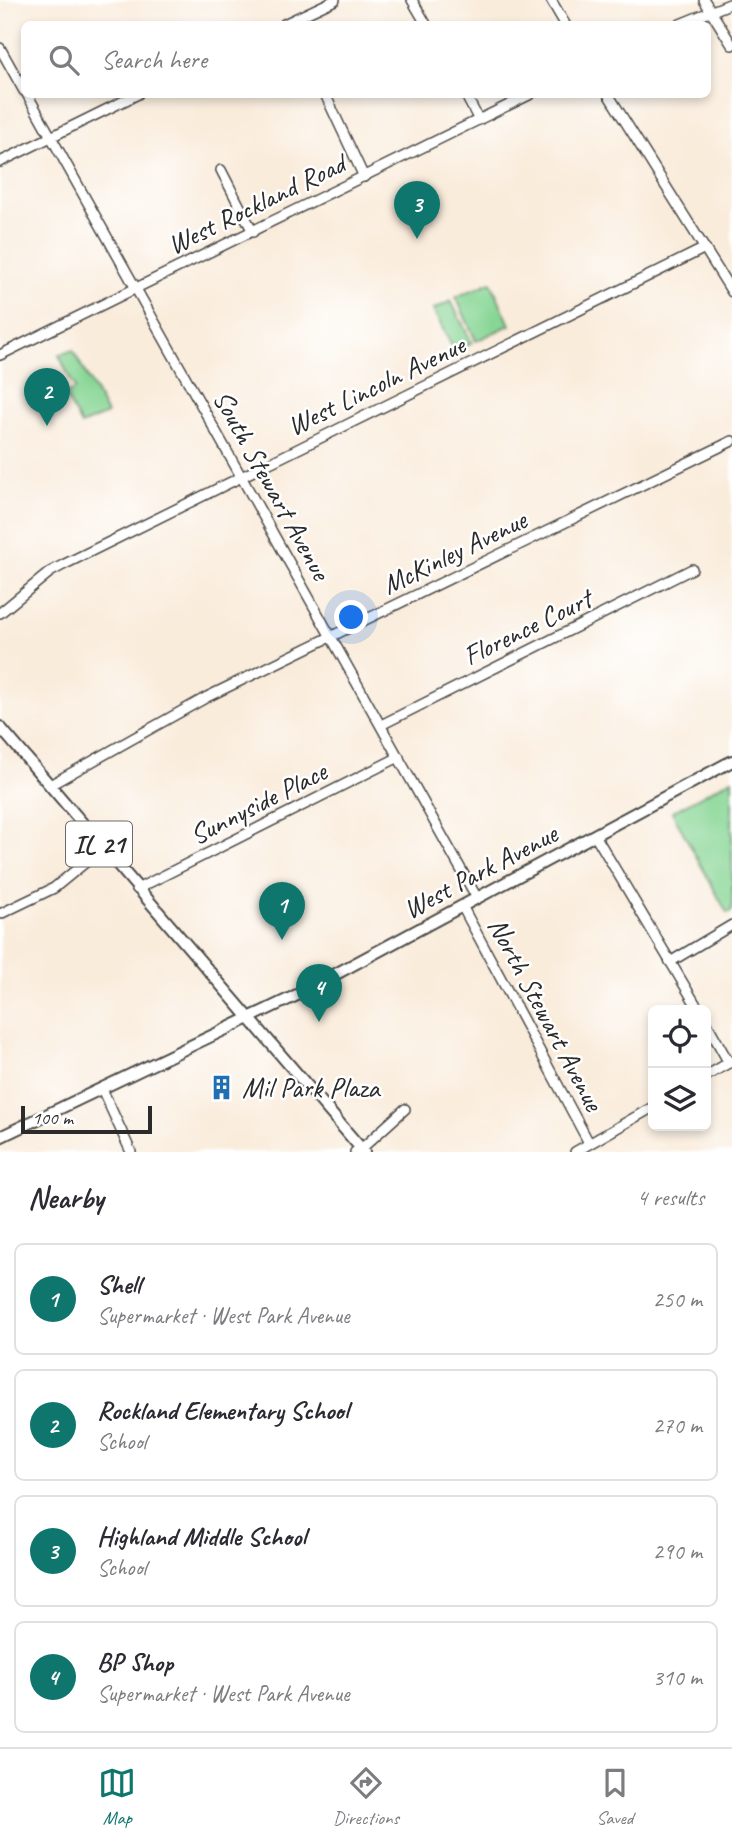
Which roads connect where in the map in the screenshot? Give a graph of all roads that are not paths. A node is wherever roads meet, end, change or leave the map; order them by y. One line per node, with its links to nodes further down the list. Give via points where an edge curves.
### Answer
1 (335, 0): 7 (street)
2 (412, 0): 8 (street)
3 (551, 0): 9 (street)
4 (704, 0): 6 (street)
5 (732, 3): 6 (street)
6 (711, 11): 10 (street); 11 (street)
7 (294, 21)
8 (424, 21)
9 (563, 21)
10 (687, 21)
11 (732, 45)
12 (0, 48): 13 (street, South Stewart Avenue)
13 (21, 84)
14 (29, 98): 21 (street, South Stewart Avenue)
15 (130, 98): 21 (street)
16 (327, 98): 24 (street)
17 (467, 98): 20 (street)
18 (523, 98): 20 (street, West Rockland Road)
19 (611, 98): 26 (street)
20 (479, 120): 24 (street, West Rockland Road)
21 (51, 136): 22 (street); 27 (street, South Stewart Avenue)
22 (0, 162)
23 (221, 170): 25 (street)
24 (364, 177): 25 (street, West Rockland Road)
25 (253, 232): 27 (street, West Rockland Road)
26 (705, 248): 28 (street); 31 (street, West Lincoln Avenue)
27 (136, 288): 29 (street, West Rockland Road); 31 (street, South Stewart Avenue)
28 (732, 292)
29 (0, 355)
30 (732, 441): 34 (street, McKinley Avenue)
31 (242, 477): 33 (street, West Lincoln Avenue, via 50,572); 34 (street, South Stewart Avenue)
32 (692, 569): 35 (street, Florence Court)
33 (0, 613)
34 (331, 636): 35 (street, South Stewart Avenue); 39 (street, McKinley Avenue, via 206,697)
35 (381, 725): 37 (street, South Stewart Avenue)
36 (0, 727): 39 (main road, IL 21)
37 (399, 757): 42 (street, Sunnyside Place); 43 (street, South Stewart Avenue)
38 (732, 761): 40 (main road, West Park Avenue)
39 (50, 785): 41 (main road, IL 21)
40 (595, 835): 43 (main road, West Park Avenue); 47 (street)
41 (103, 848): 42 (main road, IL 21); 45 (street, via 54,888)
42 (137, 889): 49 (main road, IL 21)
43 (477, 898): 44 (main road, West Park Avenue)
44 (462, 906): 49 (main road, West Park Avenue); 57 (street, North Stewart Avenue)
45 (0, 914)
46 (732, 925): 47 (street)
47 (670, 962): 48 (street)
48 (696, 1005)
49 (248, 1018): 53 (main road, West Park Avenue); 58 (main road, IL 21)
50 (711, 1030): 51 (street)
51 (731, 1062): 52 (street)
52 (711, 1073)
53 (102, 1089): 56 (main road, West Park Avenue); 59 (street)
54 (405, 1109): 58 (street)
55 (648, 1110): 57 (street)
56 (0, 1138)
57 (589, 1143): 60 (street)
58 (360, 1151)
59 (131, 1152)
60 (575, 1152)

